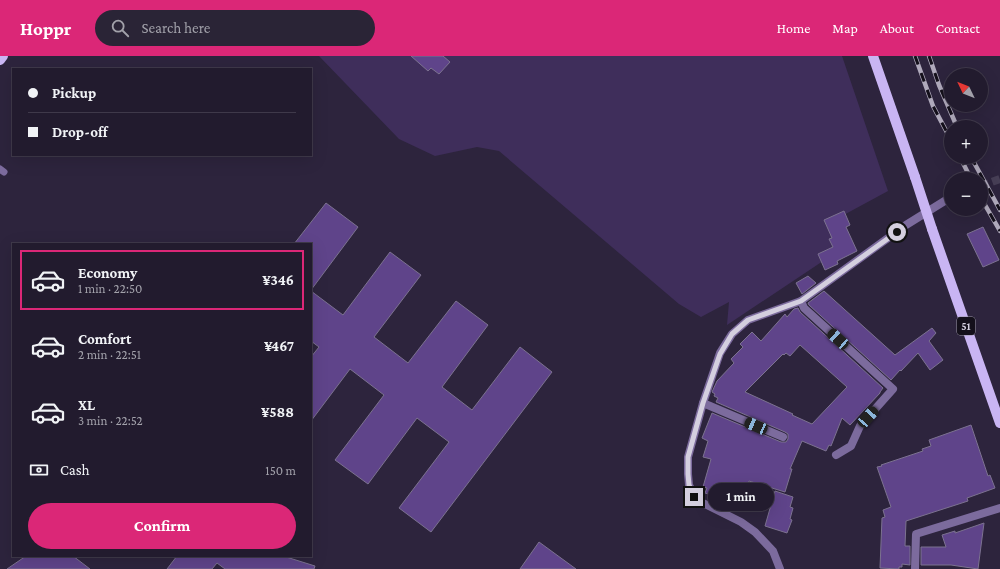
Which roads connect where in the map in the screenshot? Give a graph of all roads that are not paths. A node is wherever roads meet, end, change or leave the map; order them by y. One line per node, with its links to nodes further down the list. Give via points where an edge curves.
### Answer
1 (3, 56): 3 (main road)
2 (873, 56): 7 (main road, 51, bridge)
3 (0, 60)
4 (944, 201): 5 (street, via 906,225)
5 (801, 301): 6 (street, via 748,320 732,334 720,354); 9 (street, via 804,308 893,389 860,426 851,446)
6 (703, 403): 8 (street); 11 (street, via 688,457 689,485 694,497 755,532 773,551)
7 (1000, 423)
8 (783, 437)
9 (836, 455)
10 (1000, 508): 12 (street, via 916,534)
11 (780, 569)
12 (915, 569)

